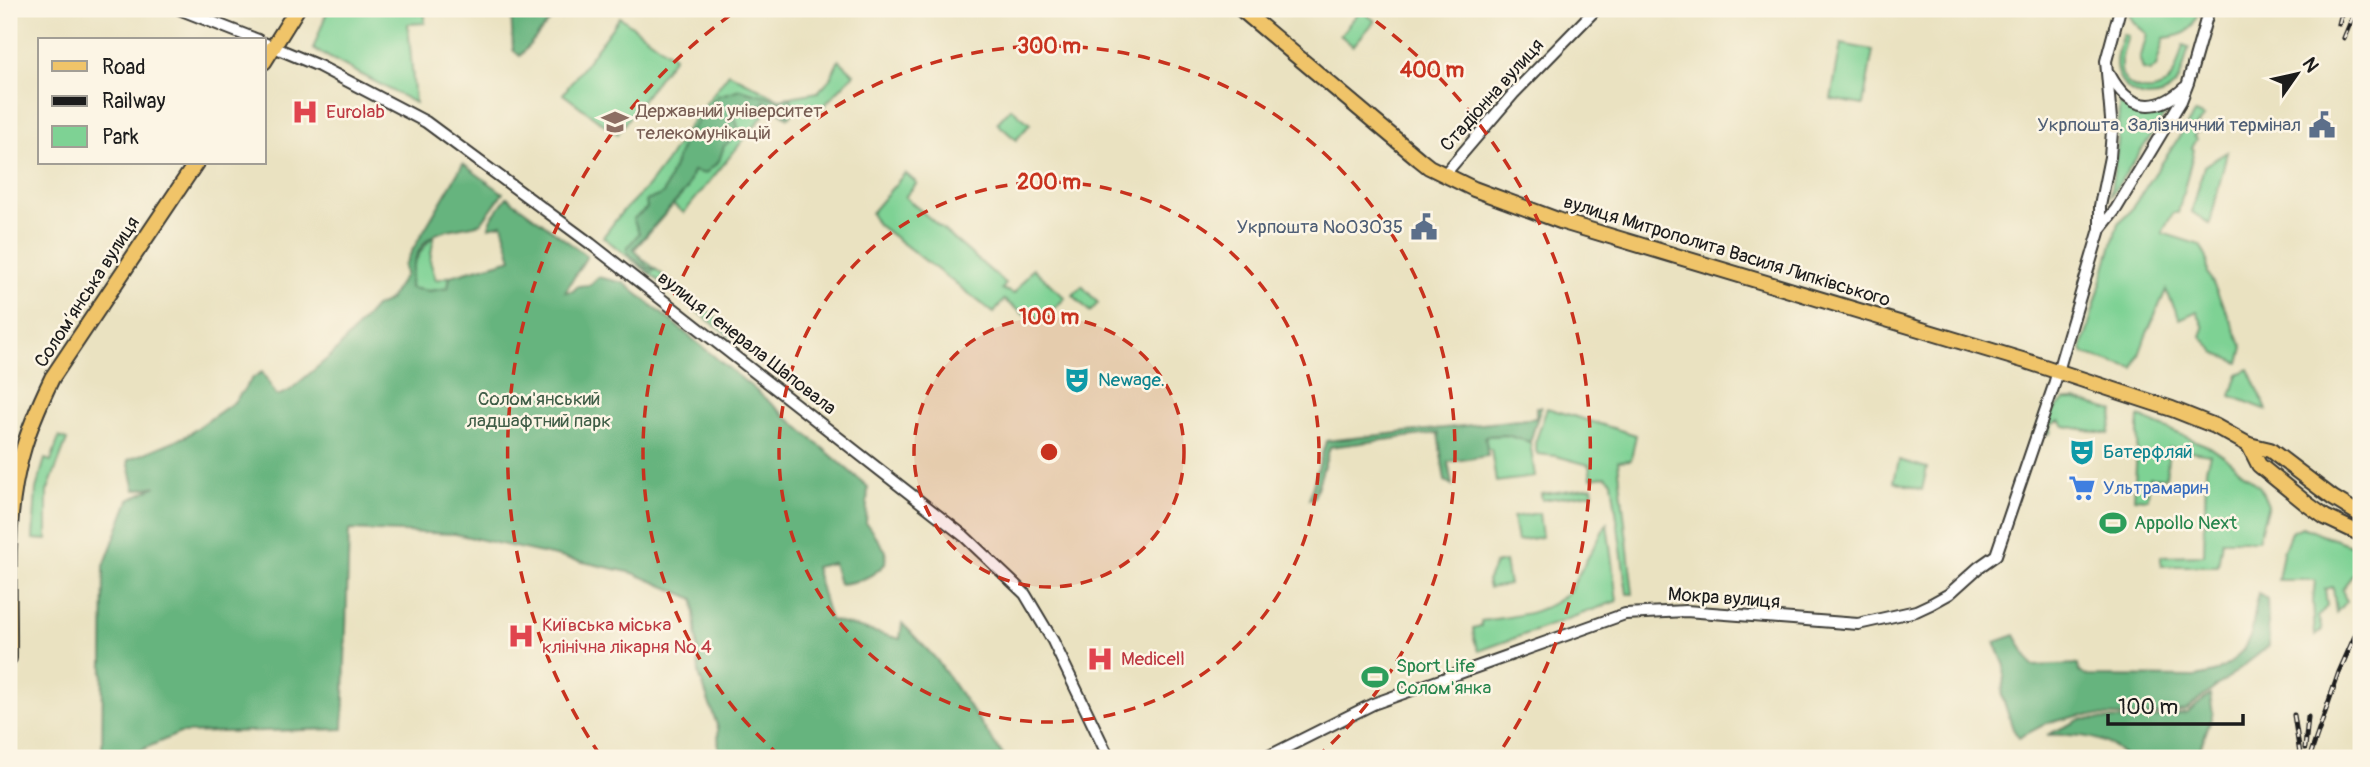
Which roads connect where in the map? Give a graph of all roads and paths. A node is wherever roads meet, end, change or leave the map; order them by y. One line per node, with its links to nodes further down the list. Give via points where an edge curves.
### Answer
1 (178, 9): 7 (street)
2 (297, 9): 8 (main road)
3 (1241, 9): 12 (main road, вулиця Митрополита Василя Липківського)
4 (1596, 9): 12 (street, Стадіонна вулиця, via 1514,93)
5 (2120, 9): 9 (street)
6 (2209, 9): 10 (street)
7 (253, 38)
8 (270, 45): 19 (street, вулиця Генерала Шаповала, via 426,122 605,254 964,536 1025,594)
9 (2107, 70): 10 (street, via 2117,89 2134,103 2170,100); 13 (street, via 2112,131)
10 (2188, 83): 13 (street)
11 (195, 164): 18 (main road, Соломʼянська вулиця, via 52,378 35,415 14,495)
12 (1444, 175): 14 (main road, вулиця Митрополита Василя Липківського, via 1563,222)
13 (2100, 229): 14 (street, Мокра вулиця)
14 (2058, 371): 15 (main road, вулиця Митрополита Василя Липківського, via 2172,409); 20 (street, Мокра вулиця, via 1996,555 1931,604 1858,624 1686,611 1625,614 1373,704)
15 (2249, 445): 16 (main road, вулиця Митрополита Василя Липківського, via 2270,450); 17 (main road, вулиця Митрополита Василя Липківського, via 2259,465 2307,504)
16 (2361, 515)
17 (2361, 534)
18 (9, 659)
19 (1109, 758)
20 (1265, 758)

